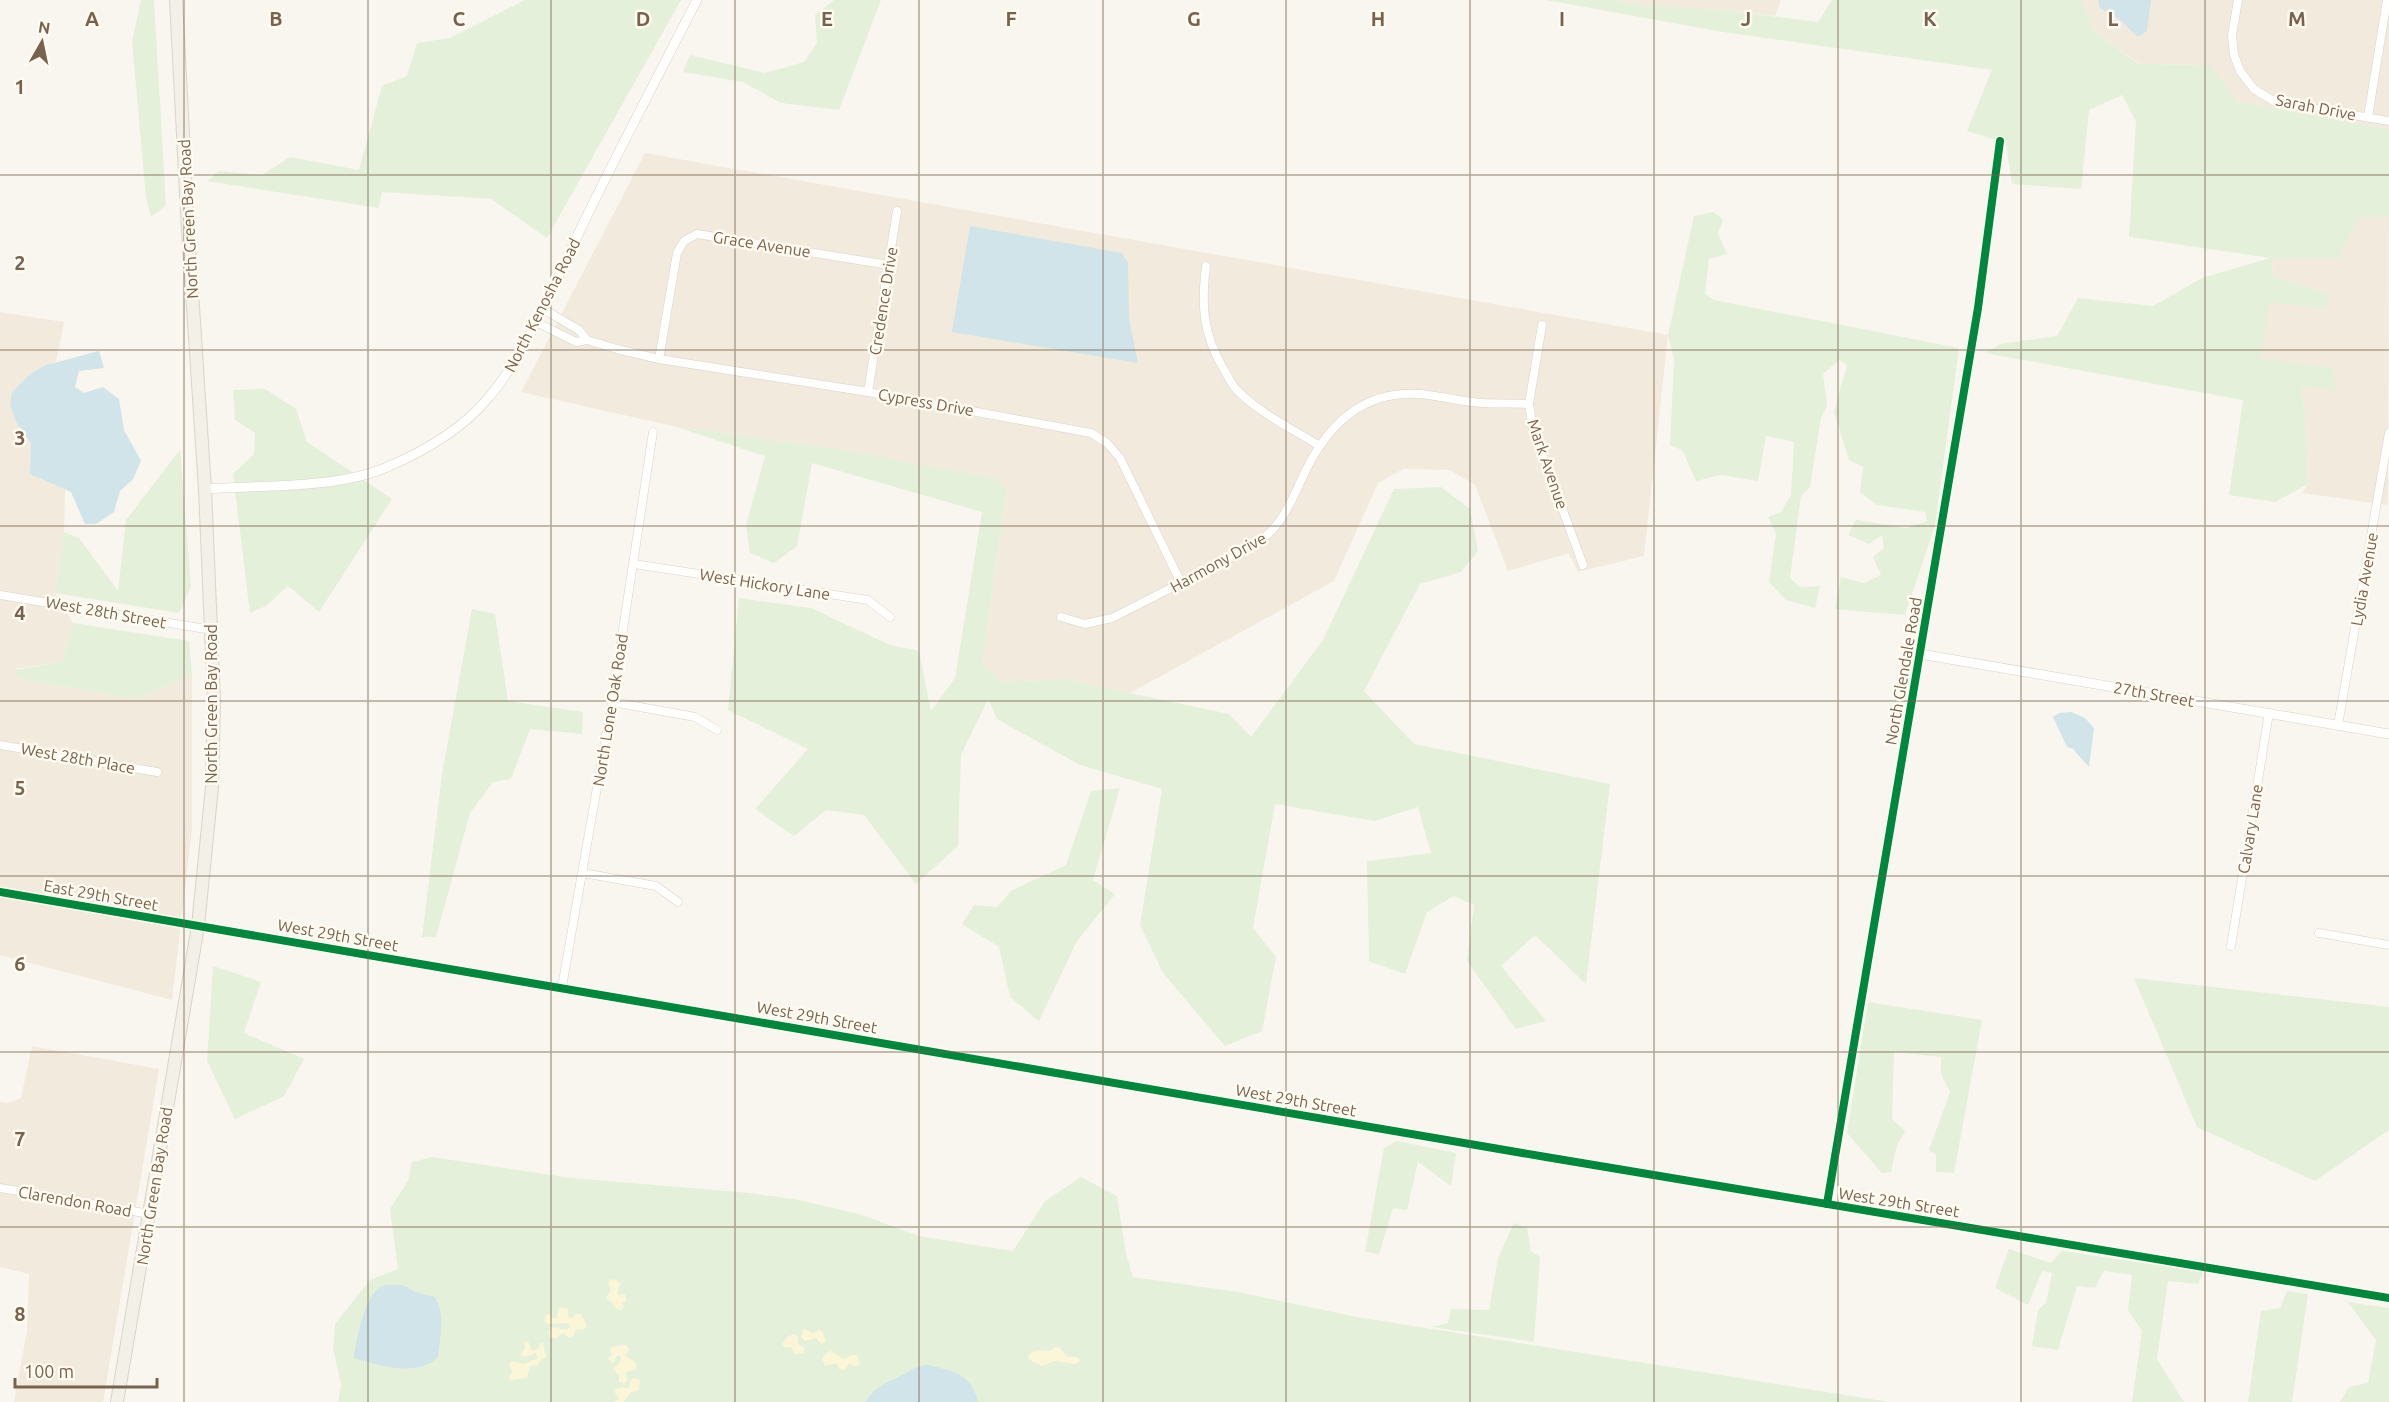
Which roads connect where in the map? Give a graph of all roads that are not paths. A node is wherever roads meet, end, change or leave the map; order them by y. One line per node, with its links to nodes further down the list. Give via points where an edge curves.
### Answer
1 (176, 0): 21 (main road, North Green Bay Road)
2 (697, 0): 11 (street, North Kenosha Road)
3 (2238, 0): 5 (street, Sarah Drive, via 2232,35 2234,55 2254,89 2275,102)
4 (2387, 0): 5 (street)
5 (2368, 117): 6 (street, Sarah Drive)
6 (2389, 121)
7 (2000, 141): 29 (street, North Glendale Road, via 1978,308)
8 (897, 211): 9 (street, Credence Drive)
9 (889, 265): 15 (street, Grace Avenue, via 697,234 684,241 677,253); 16 (street, Credence Drive)
10 (1206, 266): 20 (street, via 1202,296 1206,326 1215,354 1235,387 1260,409)
11 (543, 309): 12 (street, North Kenosha Road); 14 (street, Cypress Drive, via 579,330)
12 (536, 322): 14 (street, Cypress Drive, via 576,342); 21 (street, North Kenosha Road, via 488,399 443,438 411,456 362,476 336,481)
13 (1542, 325): 17 (street, Mark Avenue)
14 (587, 340): 15 (street, Cypress Drive)
15 (659, 358): 16 (street, Cypress Drive)
16 (868, 392): 24 (street, Cypress Drive, via 1091,433 1120,458)
17 (1529, 404): 20 (street, Harmony Drive, via 1483,403 1418,394 1389,396 1358,407); 23 (street, Mark Avenue, via 1533,429)
18 (653, 432): 22 (street, North Lone Oak Road)
19 (2389, 433): 32 (street, Lydia Avenue)
20 (1318, 445): 24 (street, Harmony Drive, via 1269,536)
21 (206, 489): 28 (main road, North Green Bay Road)
22 (634, 564): 26 (street, West Hickory Lane, via 868,600); 30 (street, North Lone Oak Road)
23 (1583, 565)
24 (1181, 583): 27 (street, Harmony Drive, via 1112,618 1085,624)
25 (0, 595): 28 (street, West 28th Street)
26 (890, 617)
27 (1061, 617)
28 (212, 630): 40 (main road, North Green Bay Road, via 212,787)
29 (1920, 654): 31 (street, 27th Street); 46 (street, North Glendale Road)
30 (612, 702): 33 (street, via 695,717); 37 (street, North Lone Oak Road)
31 (2269, 713): 32 (street, 27th Street); 42 (street, Calvary Lane)
32 (2338, 725): 34 (street, 27th Street)
33 (717, 730)
34 (2389, 734)
35 (0, 745): 36 (street, West 28th Place)
36 (157, 772)
37 (583, 873): 39 (street, via 656,886); 44 (street, North Lone Oak Road)
38 (0, 892): 40 (street, East 29th Street)
39 (678, 902)
40 (198, 926): 44 (street, West 29th Street); 47 (main road, North Green Bay Road)
41 (2319, 933): 43 (street)
42 (2231, 945)
43 (2389, 945)
44 (562, 987): 46 (street, West 29th Street)
45 (0, 1188): 47 (street, Clarendon Road)
46 (1827, 1204): 48 (street, West 29th Street)
47 (150, 1214): 49 (main road, North Green Bay Road)
48 (2389, 1298)
49 (117, 1402)

